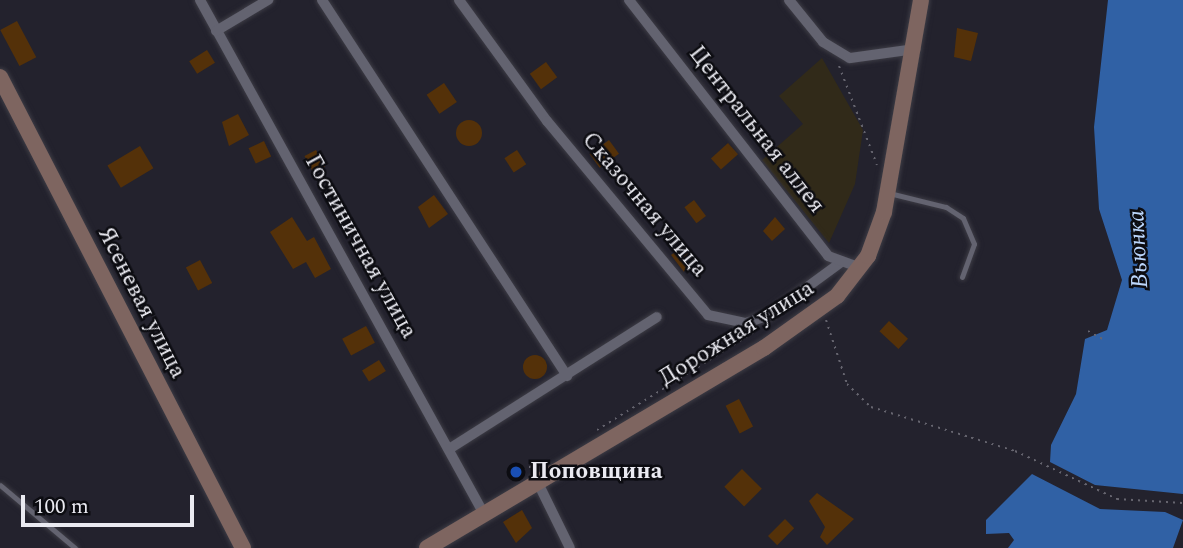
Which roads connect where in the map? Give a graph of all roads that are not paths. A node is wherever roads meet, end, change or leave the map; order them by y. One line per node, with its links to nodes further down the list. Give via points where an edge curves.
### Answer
1 (200, 0): 8 (street, Гостиничная улица)
2 (268, 0): 8 (street)
3 (322, 0): 16 (street)
4 (459, 0): 12 (street, Сказочная улица, via 547,121 708,315 746,323 769,315)
5 (629, 0): 12 (street, Центральная аллея, via 820,247)
6 (921, 0): 9 (main road, Дорожная улица)
7 (788, 1): 9 (street, via 823,42 850,58)
8 (216, 31): 17 (street, Гостиничная улица)
9 (915, 49): 11 (main road, Дорожная улица)
10 (0, 78): 22 (main road, Ясеневая улица)
11 (889, 193): 13 (main road, Дорожная улица); 14 (lane, via 946,207 963,218 974,244)
12 (840, 263): 13 (street, Центральная аллея)
13 (861, 268): 18 (main road, Дорожная улица, via 822,309)
14 (962, 277)
15 (657, 317): 16 (street)
16 (567, 376): 17 (street)
17 (449, 449): 20 (street, Гостиничная улица)
18 (538, 483): 20 (main road, Дорожная улица); 24 (street)
19 (0, 485): 21 (lane)
20 (484, 514): 23 (main road, Дорожная улица)
21 (75, 548)
22 (243, 548)
23 (427, 548)
24 (570, 548)

